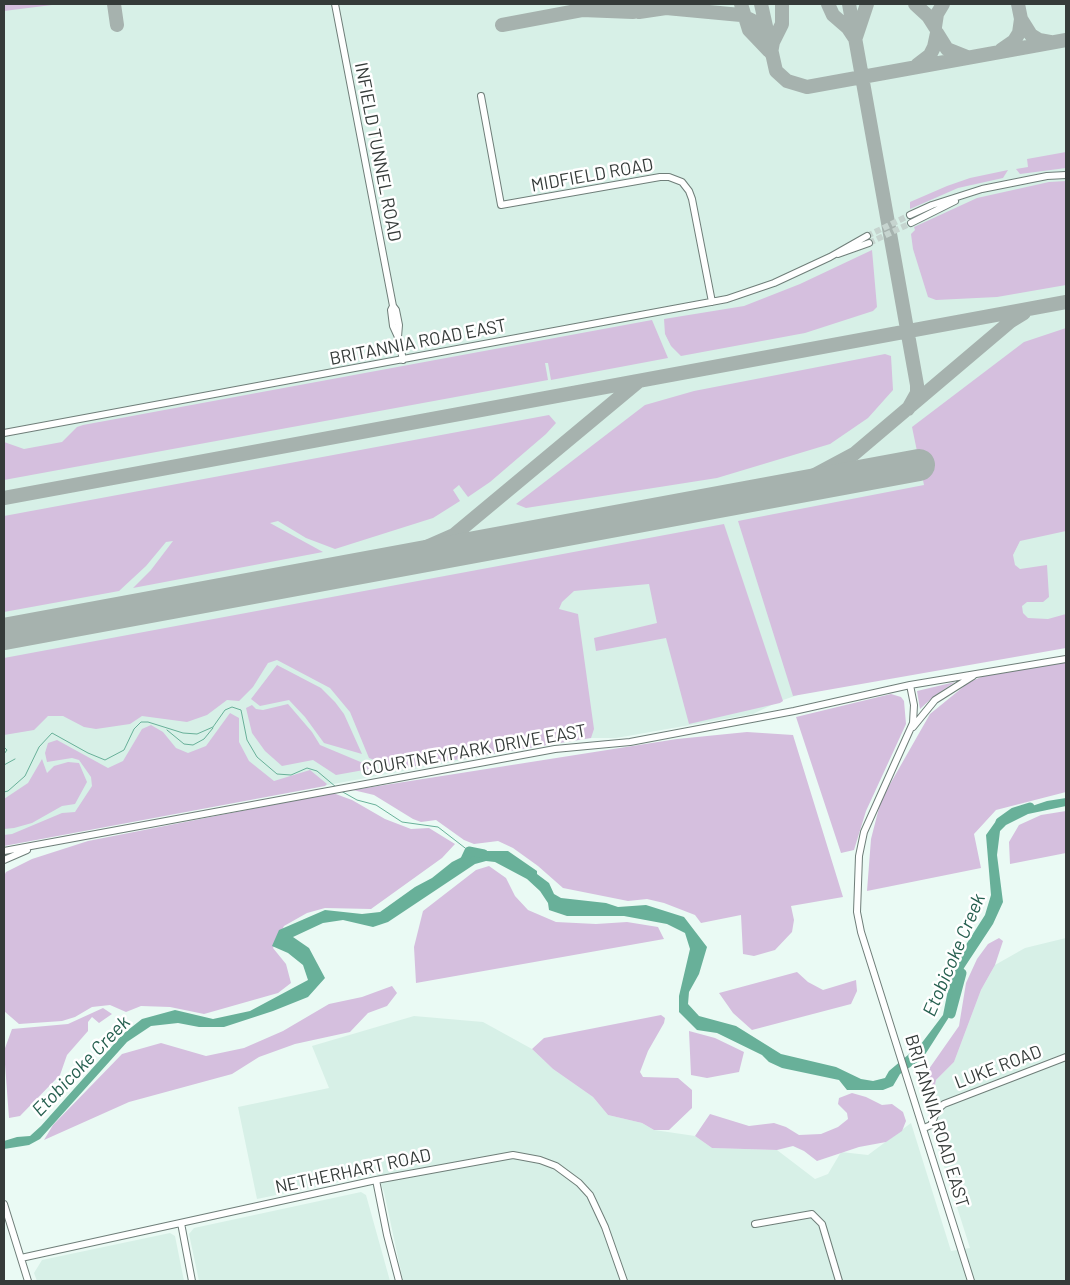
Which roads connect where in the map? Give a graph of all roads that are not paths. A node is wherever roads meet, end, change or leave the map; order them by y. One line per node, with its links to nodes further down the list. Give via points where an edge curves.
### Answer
1 (335, 4): 11 (street, INFIELD TUNNEL ROAD, via 399,325)
2 (481, 96): 10 (street, MIDFIELD ROAD, via 501,205 660,177 676,178 687,187)
3 (1066, 175): 4 (street, via 982,189)
4 (962, 197): 5 (street); 6 (street)
5 (910, 215)
6 (911, 223)
7 (867, 236): 9 (street, BRITANNIA ROAD EAST)
8 (870, 243): 9 (street, BRITANNIA ROAD EAST)
9 (830, 257): 10 (street, BRITANNIA ROAD EAST, via 754,291)
10 (712, 302): 11 (street, BRITANNIA ROAD EAST)
11 (402, 360): 12 (street, BRITANNIA ROAD EAST)
12 (4, 433)
13 (1066, 659): 14 (street)
14 (979, 674): 15 (street, COURTNEYPARK DRIVE EAST); 16 (street, via 947,690)
15 (910, 685): 16 (street, BRITANNIA ROAD EAST, via 914,705); 17 (street, COURTNEYPARK DRIVE EAST, via 630,742 575,746)
16 (911, 730): 21 (street, BRITANNIA ROAD EAST, via 864,832 856,883 861,932)
17 (42, 845): 18 (street, COURTNEYPARK DRIVE EAST); 19 (street)
18 (4, 851)
19 (4, 860)
20 (1066, 1057): 21 (street, LUKE ROAD, via 944,1104 937,1110 931,1125)
21 (924, 1128): 32 (street, BRITANNIA ROAD EAST)
22 (376, 1180): 24 (street, NETHERHART ROAD); 29 (street); 30 (street, NETHERHART ROAD, via 514,1155 556,1166 590,1195)
23 (4, 1204): 26 (street)
24 (181, 1223): 26 (street, NETHERHART ROAD); 28 (street)
25 (755, 1224): 31 (street, via 812,1214 822,1224)
26 (21, 1258): 27 (street)
27 (28, 1281)
28 (192, 1281)
29 (399, 1281)
30 (624, 1281)
31 (839, 1281)
32 (971, 1281)

